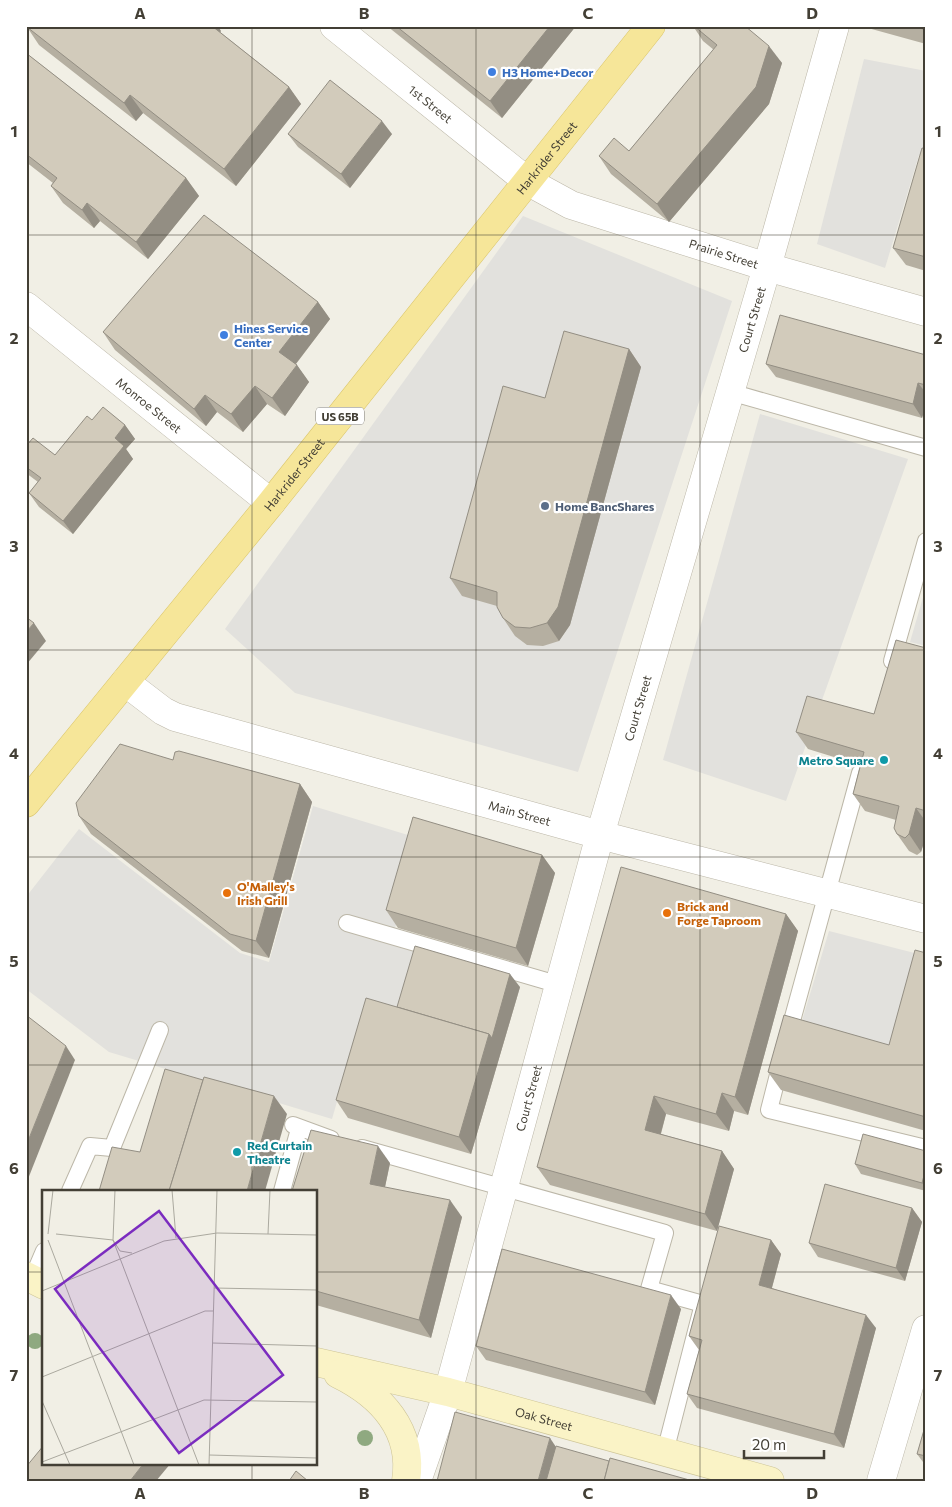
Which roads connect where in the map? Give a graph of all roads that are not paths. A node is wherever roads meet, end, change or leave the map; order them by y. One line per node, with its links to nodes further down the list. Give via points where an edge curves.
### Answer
1 (334, 26): 4 (street, 1st Street)
2 (651, 26): 4 (main road, Harkrider Street / US 65B)
3 (835, 26): 5 (street, Court Street)
4 (527, 181): 5 (street, Prairie Street, via 571,205); 10 (main road, Harkrider Street / US 65B)
5 (767, 267): 7 (street, Prairie Street); 8 (street, Court Street)
6 (26, 306): 10 (street, Monroe Street)
7 (926, 312)
8 (730, 392): 9 (lane); 16 (street, Court Street)
9 (926, 448)
10 (271, 503): 13 (main road, Harkrider Street / US 65B)
11 (926, 541): 12 (lane)
12 (888, 674)
13 (125, 682): 15 (main road, Harkrider Street / US 65B); 16 (street, Main Street, via 168,715)
14 (864, 760): 17 (lane)
15 (26, 802)
16 (600, 835): 17 (street, Main Street); 20 (street, Court Street)
17 (826, 894): 18 (street, Main Street); 22 (lane, via 769,1110)
18 (926, 919)
19 (347, 923): 20 (lane)
20 (560, 985): 23 (street, Court Street)
21 (160, 1030): 24 (lane, via 112,1148 90,1146)
22 (926, 1148)
23 (504, 1189): 25 (lane, via 296,1127); 31 (street, Court Street); 32 (lane, via 665,1233 649,1290 703,1304)
24 (70, 1190)
25 (282, 1190)
26 (42, 1257): 27 (lane)
27 (34, 1280)
28 (926, 1329): 36 (street)
29 (318, 1363): 31 (main road, Oak Street)
30 (318, 1364): 33 (main road, Oak Street, via 358,1384 394,1420 405,1440 409,1463)
31 (448, 1392): 32 (main road, Oak Street); 34 (street, Court Street)
32 (665, 1452): 35 (main road, Oak Street)
33 (406, 1481)
34 (417, 1481)
35 (770, 1481)
36 (880, 1481)

